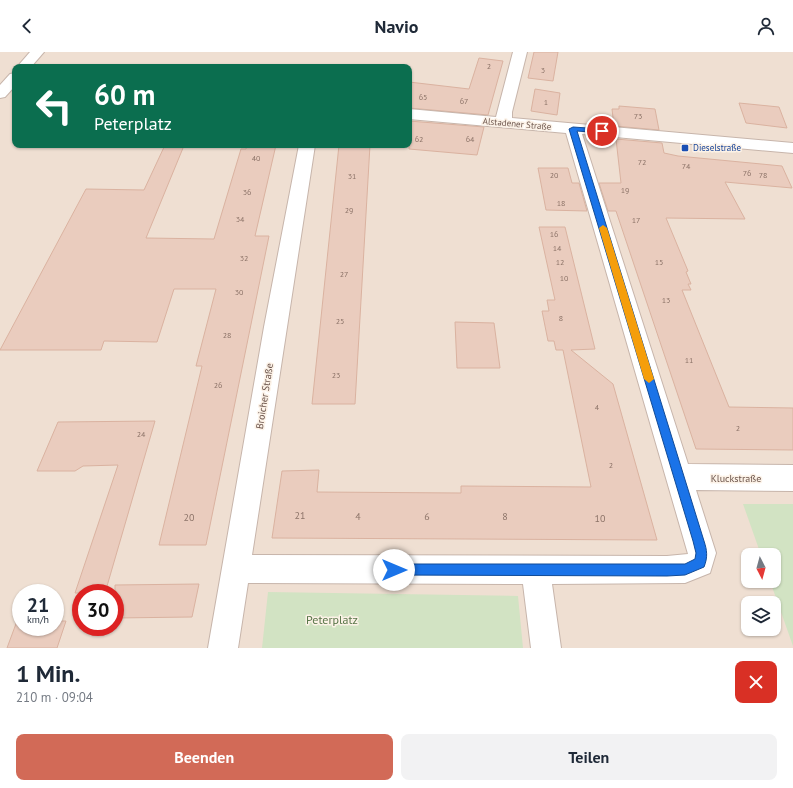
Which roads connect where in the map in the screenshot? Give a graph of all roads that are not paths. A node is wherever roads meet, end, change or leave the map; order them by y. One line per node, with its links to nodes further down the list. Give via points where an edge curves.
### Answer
1 (37, 52): 3 (street)
2 (520, 52): 9 (street, via 504,112)
3 (27, 64)
4 (0, 70): 5 (street)
5 (12, 71)
6 (12, 80): 7 (street)
7 (0, 94)
8 (412, 114): 9 (street, Alstadener Straße)
9 (504, 122): 10 (street, Alstadener Straße)
10 (573, 129): 12 (street, Alstadener Straße); 13 (street)
11 (306, 148): 15 (street, Broicher Straße)
12 (793, 148)
13 (679, 477): 14 (street, Kluckstraße); 16 (street, via 702,553 700,563 693,567 667,570)
14 (793, 478)
15 (236, 569): 16 (street); 17 (street, Broicher Straße)
16 (536, 570): 18 (street)
17 (223, 648)
18 (546, 648)

